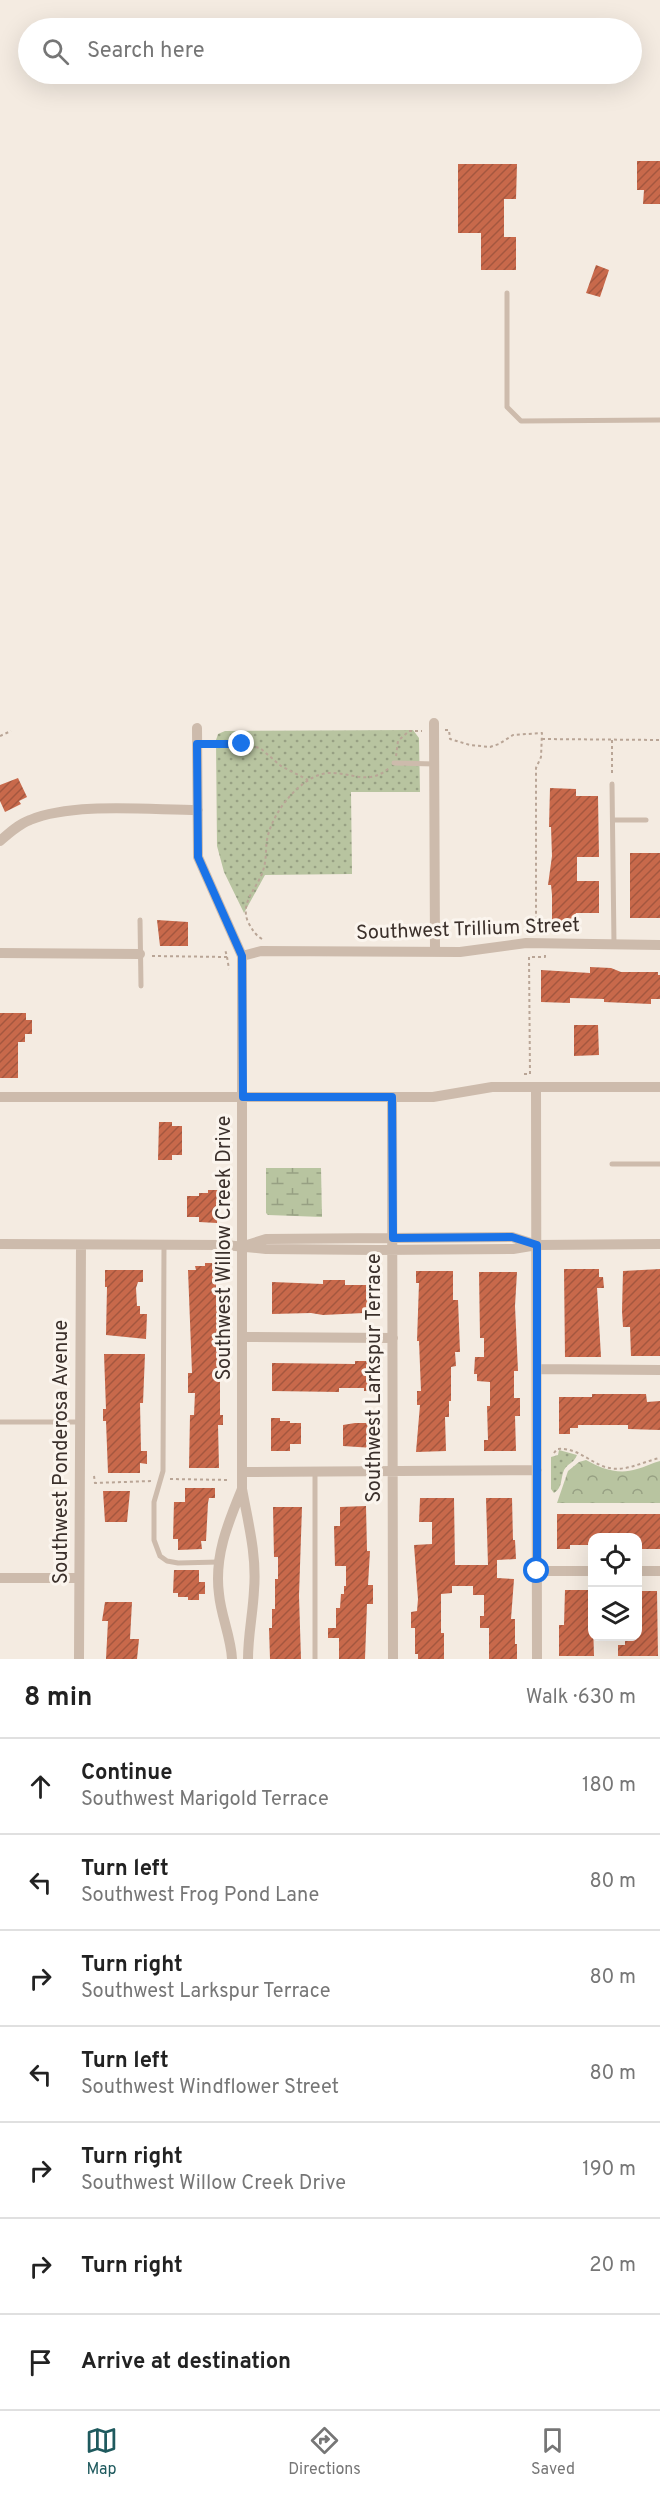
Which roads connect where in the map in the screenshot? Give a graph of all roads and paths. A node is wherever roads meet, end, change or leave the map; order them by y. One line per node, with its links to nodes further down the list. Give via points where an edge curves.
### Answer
1 (507, 293): 2 (lane, via 507,406 521,421)
2 (660, 420)
3 (434, 727): 7 (path, via 449,730 450,739 477,747 499,744 523,733 542,734); 11 (path, via 409,731 398,741); 12 (street)
4 (197, 728): 10 (street, Southwest Willow Creek Drive)
5 (11, 731): 6 (path)
6 (0, 736)
7 (542, 739): 8 (path); 21 (path, via 536,768 536,921 530,930 545,930)
8 (612, 740): 9 (path); 14 (path)
9 (660, 740)
10 (197, 744): 13 (path, via 252,746); 15 (street, Southwest Willow Creek Drive)
11 (394, 763): 12 (lane); 13 (path, via 370,778 327,772)
12 (435, 764): 25 (street)
13 (308, 780): 20 (path, via 278,812 269,834 263,872 245,909 252,929)
14 (612, 784): 16 (lane)
15 (198, 810): 18 (street, via 52,813 29,820); 28 (street, Southwest Willow Creek Drive, via 201,867)
16 (613, 820): 17 (lane); 22 (lane)
17 (646, 820)
18 (0, 841)
19 (140, 920): 27 (lane)
20 (265, 939)
21 (546, 943): 22 (street, Southwest Trillium Street); 25 (street, Southwest Trillium Street); 32 (path, via 545,957 529,957 530,1074)
22 (614, 944): 23 (street, Southwest Trillium Street)
23 (660, 945)
24 (225, 949): 29 (path)
25 (435, 951): 28 (street, Southwest Trillium Street, via 261,951)
26 (0, 953): 27 (street)
27 (140, 955): 29 (path); 31 (lane)
28 (242, 956): 36 (street, Southwest Willow Creek Drive)
29 (227, 957): 30 (path)
30 (230, 974)
31 (141, 986)
32 (524, 1074)
33 (536, 1087): 34 (street); 37 (street); 45 (street)
34 (660, 1087)
35 (0, 1097): 36 (street)
36 (243, 1097): 37 (street); 46 (street, Southwest Willow Creek Drive)
37 (392, 1097): 40 (street, Southwest Larkspur Terrace)
38 (612, 1164): 39 (lane)
39 (660, 1164)
40 (393, 1238): 45 (street, via 512,1237); 46 (street, via 266,1239); 47 (street, Southwest Larkspur Terrace)
41 (0, 1244): 43 (street)
42 (660, 1244): 45 (street)
43 (81, 1245): 44 (street); 53 (street, Southwest Ponderosa Avenue)
44 (164, 1245): 46 (street); 61 (lane, via 163,1471 155,1494 154,1540 160,1556 167,1561)
45 (537, 1245): 47 (street, via 513,1249); 50 (street)
46 (244, 1246): 47 (street); 48 (street, Southwest Willow Creek Drive)
47 (393, 1250): 49 (street, Southwest Larkspur Terrace)
48 (243, 1337): 49 (street); 59 (street, Southwest Willow Creek Drive)
49 (393, 1338): 58 (street, Southwest Larkspur Terrace)
50 (537, 1369): 51 (street); 56 (street)
51 (660, 1370)
52 (0, 1422): 53 (lane)
53 (80, 1422): 67 (street, Southwest Ponderosa Avenue)
54 (554, 1453): 55 (path, via 557,1449 572,1450 604,1467 620,1469)
55 (660, 1458)
56 (537, 1470): 58 (street); 62 (street)
57 (315, 1471): 58 (street); 59 (street); 71 (lane)
58 (393, 1471): 72 (street, Southwest Larkspur Terrace)
59 (242, 1472): 60 (street, Southwest Willow Creek Drive)
60 (242, 1489): 61 (street, Southwest Willow Creek Drive, via 223,1537); 70 (street, Southwest Willow Creek Drive, via 254,1565)
61 (219, 1562): 69 (street, Southwest Willow Creek Drive, via 218,1592)
62 (537, 1571): 63 (street); 73 (street)
63 (588, 1571)
64 (642, 1571): 65 (street)
65 (660, 1571)
66 (0, 1578): 67 (street)
67 (79, 1578): 68 (street, Southwest Ponderosa Avenue)
68 (79, 1659)
69 (232, 1659)
70 (248, 1659)
71 (315, 1659)
72 (393, 1659)
73 (537, 1659)

